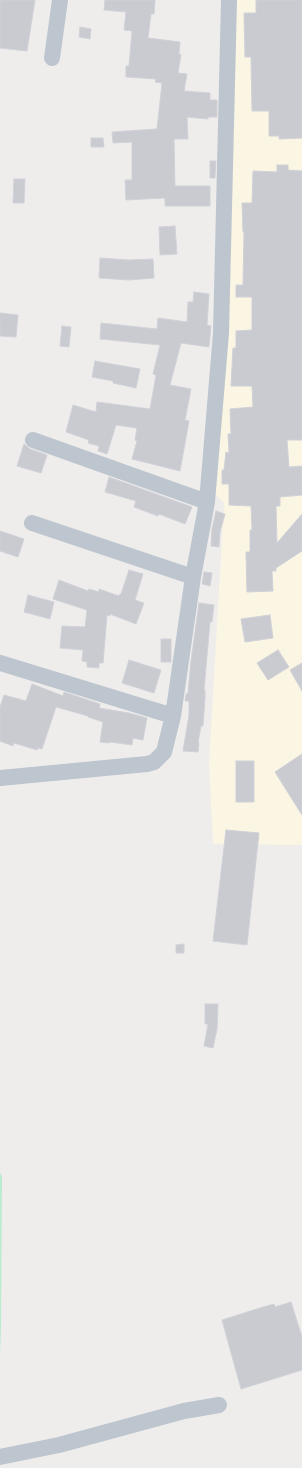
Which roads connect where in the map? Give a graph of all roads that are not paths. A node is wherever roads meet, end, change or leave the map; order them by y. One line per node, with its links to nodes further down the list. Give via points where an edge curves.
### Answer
1 (60, 0): 3 (street)
2 (229, 0): 5 (street, via 221,333)
3 (52, 58)
4 (32, 440): 5 (street)
5 (207, 502): 7 (street)
6 (32, 523): 7 (street)
7 (193, 577): 9 (street)
8 (0, 663): 9 (street)
9 (173, 716): 10 (street, via 164,752 154,762)
10 (0, 778)
11 (219, 1405): 12 (street, via 184,1411)
12 (0, 1457)

